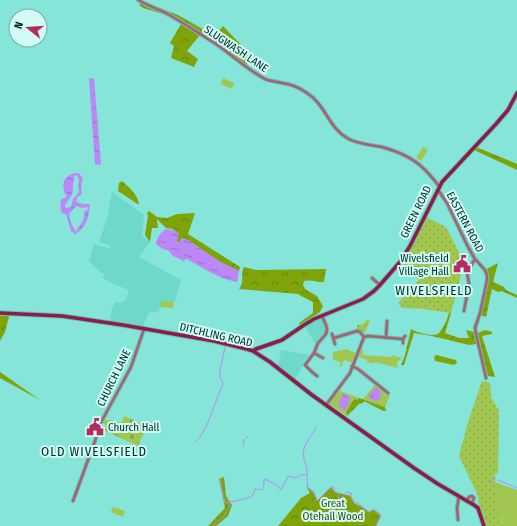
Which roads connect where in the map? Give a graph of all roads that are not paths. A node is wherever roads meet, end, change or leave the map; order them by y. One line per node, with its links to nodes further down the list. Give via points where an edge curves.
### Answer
1 (138, 0): 3 (street, SLUGWASH LANE, via 182,23 264,78 307,92 346,138 407,157 423,168)
2 (517, 93): 3 (main road, GREEN ROAD, via 508,110)
3 (438, 188): 4 (street, EASTERN ROAD); 6 (main road, GREEN ROAD, via 410,246)
4 (475, 260): 7 (street, via 468,272 470,284); 25 (street, EASTERN ROAD, via 485,270 487,280 475,328)
5 (372, 278): 6 (street)
6 (380, 285): 9 (main road, GREEN ROAD, via 363,299)
7 (464, 311)
8 (0, 313): 11 (main road, DITCHLING ROAD, via 62,316)
9 (322, 316): 20 (main road, GREEN ROAD, via 282,340); 21 (street, via 327,329 326,334)
10 (387, 321): 16 (street)
11 (144, 329): 20 (main road, DITCHLING ROAD, via 214,341); 30 (street, CHURCH LANE, via 131,367 99,426)
12 (332, 334): 15 (street)
13 (405, 336): 17 (street)
14 (364, 337): 15 (street, via 357,331); 16 (street); 23 (street)
15 (334, 338): 19 (street)
16 (386, 338): 17 (street)
17 (403, 339): 18 (street)
18 (403, 343)
19 (335, 344)
20 (253, 351): 27 (main road, DITCHLING ROAD)
21 (314, 353): 22 (street); 24 (street, via 306,365)
22 (323, 358)
23 (352, 366): 26 (street); 27 (street, via 350,373)
24 (317, 376)
25 (486, 378)
26 (386, 390)
27 (326, 405): 28 (main road, DITCHLING ROAD, via 414,468)
28 (459, 496): 29 (main road, DITCHLING ROAD); 32 (street, via 455,517)
29 (467, 500): 31 (main road, DITCHLING ROAD); 31 (street, via 472,496)
30 (73, 501)
31 (472, 503): 33 (main road, via 478,508)
32 (458, 520)
33 (484, 526)

